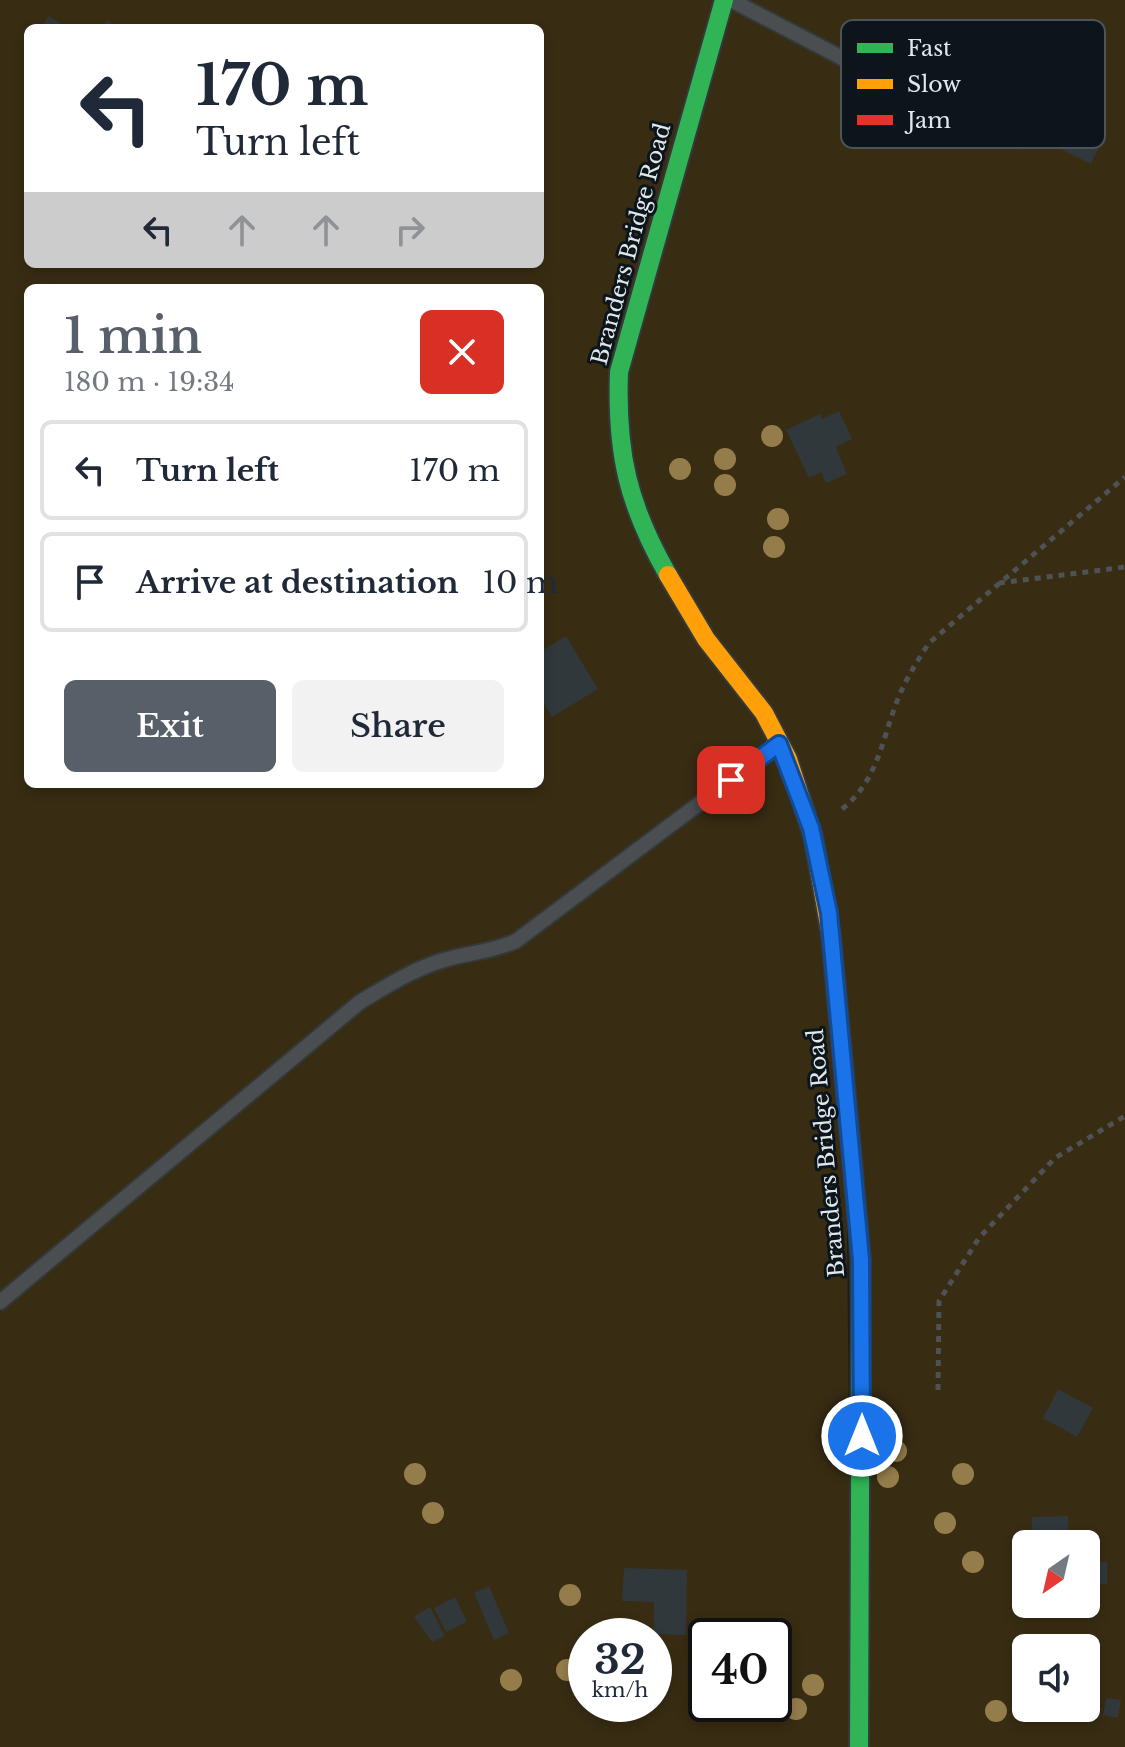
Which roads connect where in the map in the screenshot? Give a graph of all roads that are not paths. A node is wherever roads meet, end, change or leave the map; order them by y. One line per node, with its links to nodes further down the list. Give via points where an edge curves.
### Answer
1 (724, 0): 4 (street, Branders Bridge Road, via 619,372 616,427 619,463 643,534 709,644 764,713)
2 (731, 0): 3 (lane)
3 (841, 57)
4 (779, 744): 5 (lane, via 516,941 488,953 447,959 360,1002); 6 (street, Branders Bridge Road, via 811,828 829,913 861,1260)
5 (0, 1302)
6 (859, 1747)

